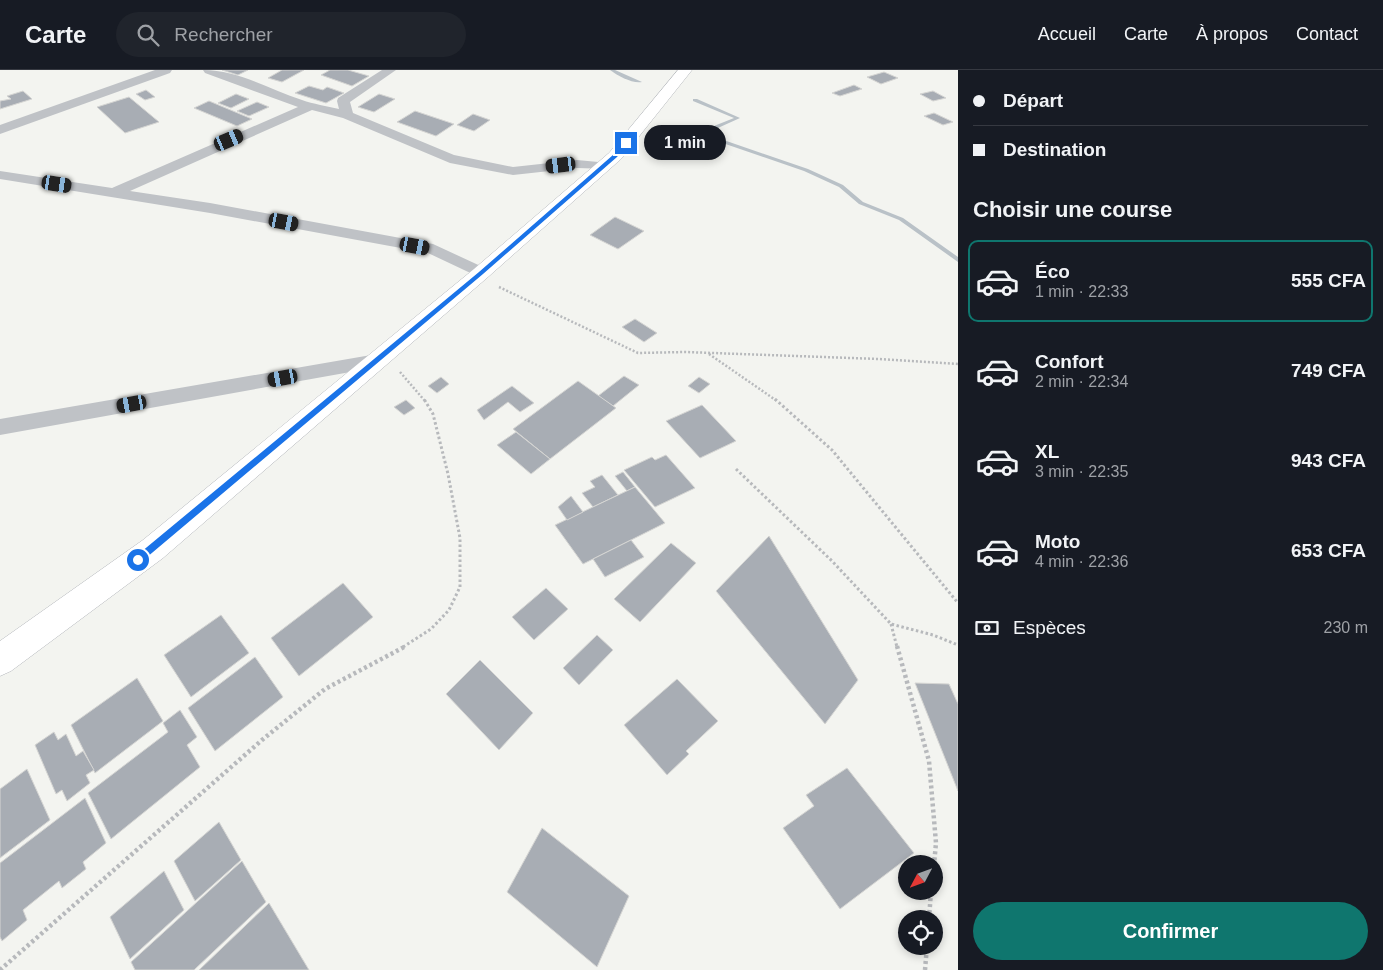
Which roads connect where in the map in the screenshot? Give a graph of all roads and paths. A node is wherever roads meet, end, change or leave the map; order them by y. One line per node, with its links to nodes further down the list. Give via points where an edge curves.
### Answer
1 (166, 70): 7 (street)
2 (209, 70): 5 (street)
3 (390, 70): 6 (street, via 343,101)
4 (685, 70): 8 (main road)
5 (310, 106): 6 (street); 10 (street)
6 (347, 115): 8 (street, via 450,160 513,171 577,164)
7 (0, 130)
8 (604, 166): 11 (main road)
9 (0, 175): 10 (street)
10 (113, 193): 11 (street, via 434,249)
11 (481, 273): 12 (path, via 499,287 638,353); 13 (main road)
12 (708, 353): 14 (path); 17 (path, via 779,402 832,450)
13 (377, 361): 15 (street); 20 (main road, via 153,549); 23 (path, via 397,370 419,392 433,414 460,538 460,587 449,610 431,629 411,643 325,689 262,740)
14 (958, 364)
15 (0, 427)
16 (736, 469): 18 (path, via 832,561)
17 (958, 602)
18 (891, 624): 19 (path); 21 (path, via 929,761)
19 (958, 645)
20 (0, 660)
21 (935, 855)
22 (926, 955): 24 (path)
23 (0, 970)
24 (925, 970)

